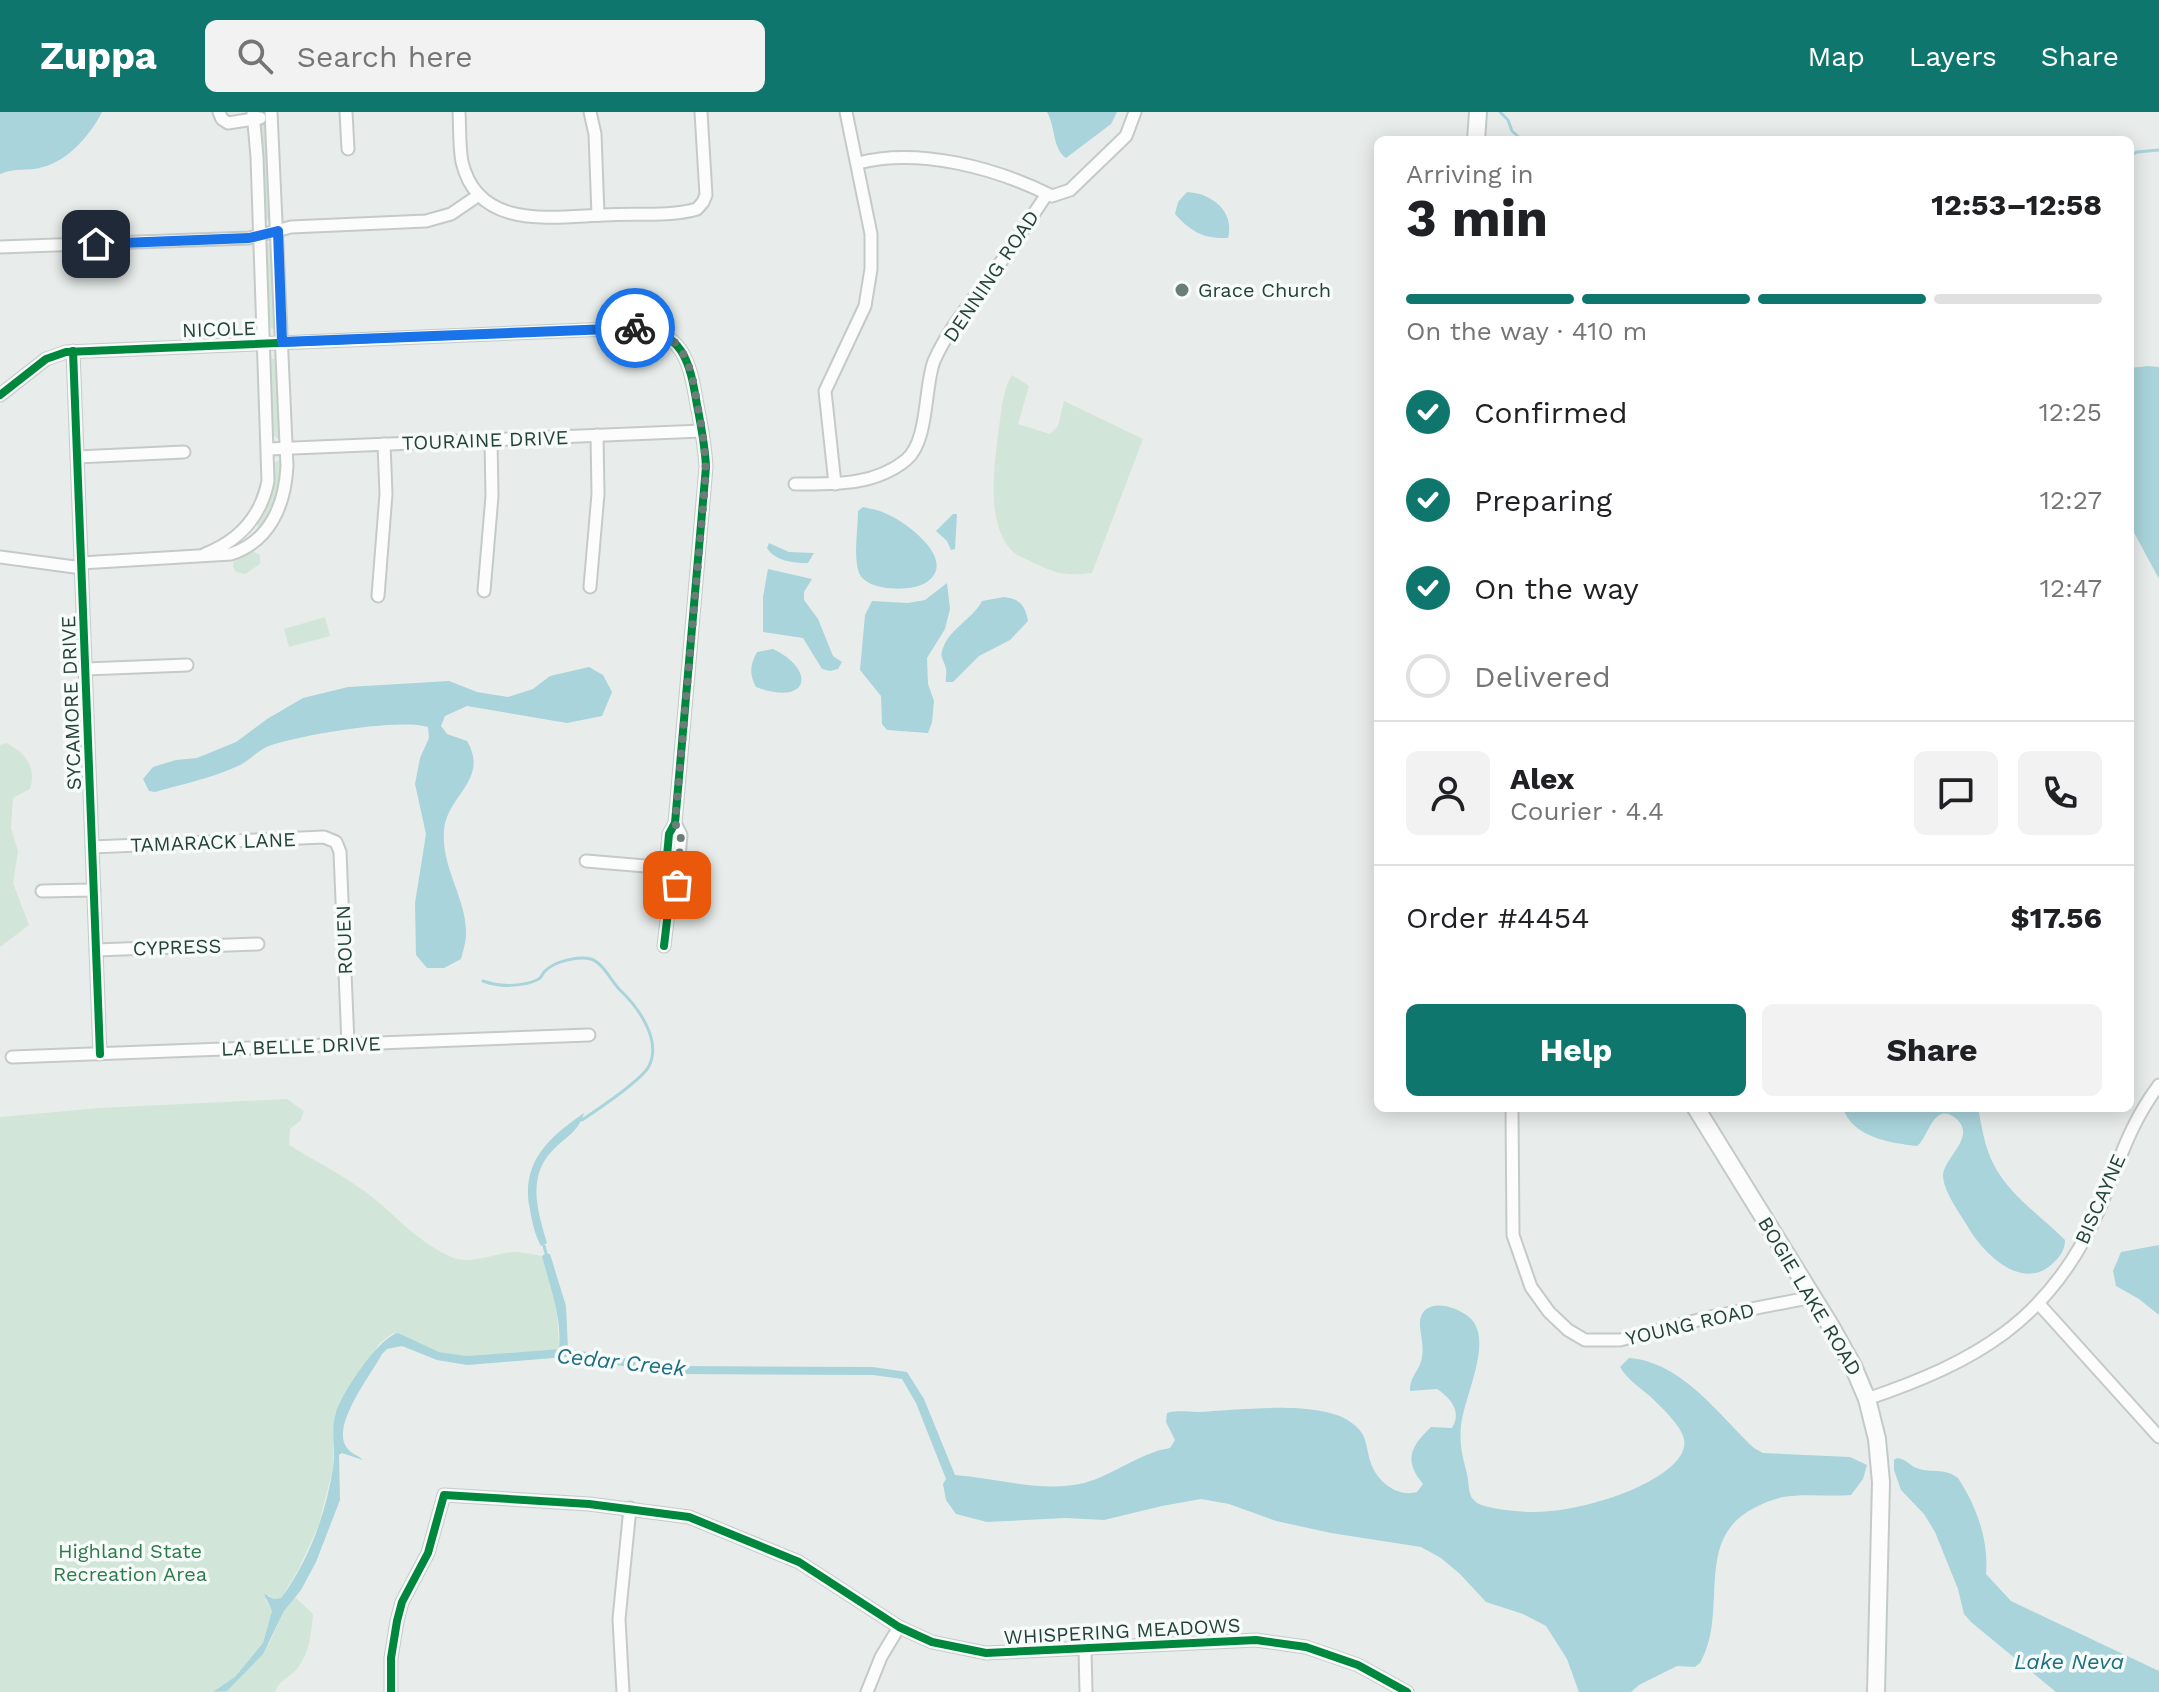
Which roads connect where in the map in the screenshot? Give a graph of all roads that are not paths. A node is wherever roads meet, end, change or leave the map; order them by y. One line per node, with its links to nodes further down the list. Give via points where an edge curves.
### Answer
1 (219, 112): 10 (street, via 228,123)
2 (346, 112): 12 (street)
3 (459, 112): 15 (street, via 463,166)
4 (590, 112): 16 (street)
5 (701, 112): 16 (street, via 706,195 697,209)
6 (846, 112): 13 (street)
7 (1135, 112): 14 (street, DENNING ROAD, via 1126,136 1070,190)
8 (1478, 112): 11 (main road)
9 (271, 114): 10 (street); 17 (street)
10 (253, 116): 18 (street)
11 (1476, 136)
12 (348, 149)
13 (858, 163): 14 (street, via 920,157 1018,179); 33 (street, via 871,234 871,269 865,306 825,391)
14 (1047, 194): 33 (street, DENNING ROAD, via 941,348 933,364 923,426 909,457 884,475)
15 (479, 195): 16 (street, via 526,217); 17 (street, via 433,220)
16 (598, 215)
17 (278, 231): 18 (street); 20 (street)
18 (260, 235): 19 (street); 21 (street)
19 (1, 251)
20 (282, 342): 21 (street, NICOLE); 24 (street, NICOLE, via 636,328 662,334 684,354); 28 (street)
21 (264, 343): 22 (street, NICOLE); 29 (street)
22 (73, 351): 23 (street, NICOLE, via 46,359); 31 (street, SYCAMORE DRIVE)
23 (0, 395)
24 (702, 431): 25 (street, TOURAINE DRIVE); 45 (street, via 705,476 675,823 681,835)
25 (597, 435): 26 (street, TOURAINE DRIVE); 37 (street)
26 (491, 439): 27 (street, TOURAINE DRIVE); 38 (street)
27 (384, 444): 28 (street, TOURAINE DRIVE); 39 (street)
28 (286, 448): 29 (street, TOURAINE DRIVE); 35 (street, via 284,490 266,531 236,552)
29 (269, 449): 35 (street, via 266,490 251,521 229,543)
30 (184, 452): 31 (street)
31 (77, 457): 36 (street, SYCAMORE DRIVE)
32 (795, 484): 33 (street, DENNING ROAD)
33 (835, 484)
34 (0, 557): 36 (street)
35 (193, 557): 36 (street)
36 (82, 566): 41 (street, SYCAMORE DRIVE)
37 (590, 587)
38 (484, 591)
39 (378, 596)
40 (187, 665): 41 (street)
41 (86, 669): 43 (street, SYCAMORE DRIVE)
42 (332, 839): 43 (street, TAMARACK LANE); 52 (street, ROUEN, via 340,852)
43 (92, 847): 46 (street, SYCAMORE DRIVE)
44 (586, 861): 45 (street)
45 (672, 868): 49 (street, via 675,902 668,912)
46 (94, 890): 47 (street); 50 (street, SYCAMORE DRIVE)
47 (42, 891)
48 (258, 944): 50 (street, CYPRESS)
49 (664, 946)
50 (96, 950): 53 (street, SYCAMORE DRIVE)
51 (589, 1035): 52 (street, LA BELLE DRIVE)
52 (348, 1044): 53 (street, LA BELLE DRIVE)
53 (100, 1054): 54 (street, LA BELLE DRIVE)
54 (12, 1057)
55 (2159, 1085): 59 (street, BISCAYNE, via 2140,1110 2086,1236)
56 (1512, 1112): 58 (street, YOUNG ROAD, via 1513,1235 1531,1287 1568,1330 1585,1340 1620,1340)
57 (1698, 1112): 58 (main road, BOGIE LAKE ROAD)
58 (1813, 1297): 60 (main road, BOGIE LAKE ROAD)
59 (2039, 1304): 60 (street, BISCAYNE, via 1991,1344); 61 (street)
60 (1867, 1399): 70 (main road, BOGIE LAKE ROAD, via 1881,1482)
61 (2159, 1437)
62 (630, 1508): 63 (street, WHISPERING MEADOWS, via 689,1517 799,1562); 65 (street, WHISPERING MEADOWS, via 444,1495 428,1553 402,1602 391,1658); 66 (street, via 619,1619)
63 (899, 1627): 64 (street, WHISPERING MEADOWS, via 932,1642 986,1653); 67 (street)
64 (1085, 1649): 68 (street); 69 (street, WHISPERING MEADOWS, via 1269,1642 1306,1647 1358,1665)
65 (391, 1692)
66 (623, 1692)
67 (867, 1692)
68 (1086, 1692)
69 (1407, 1692)
70 (1876, 1692)

